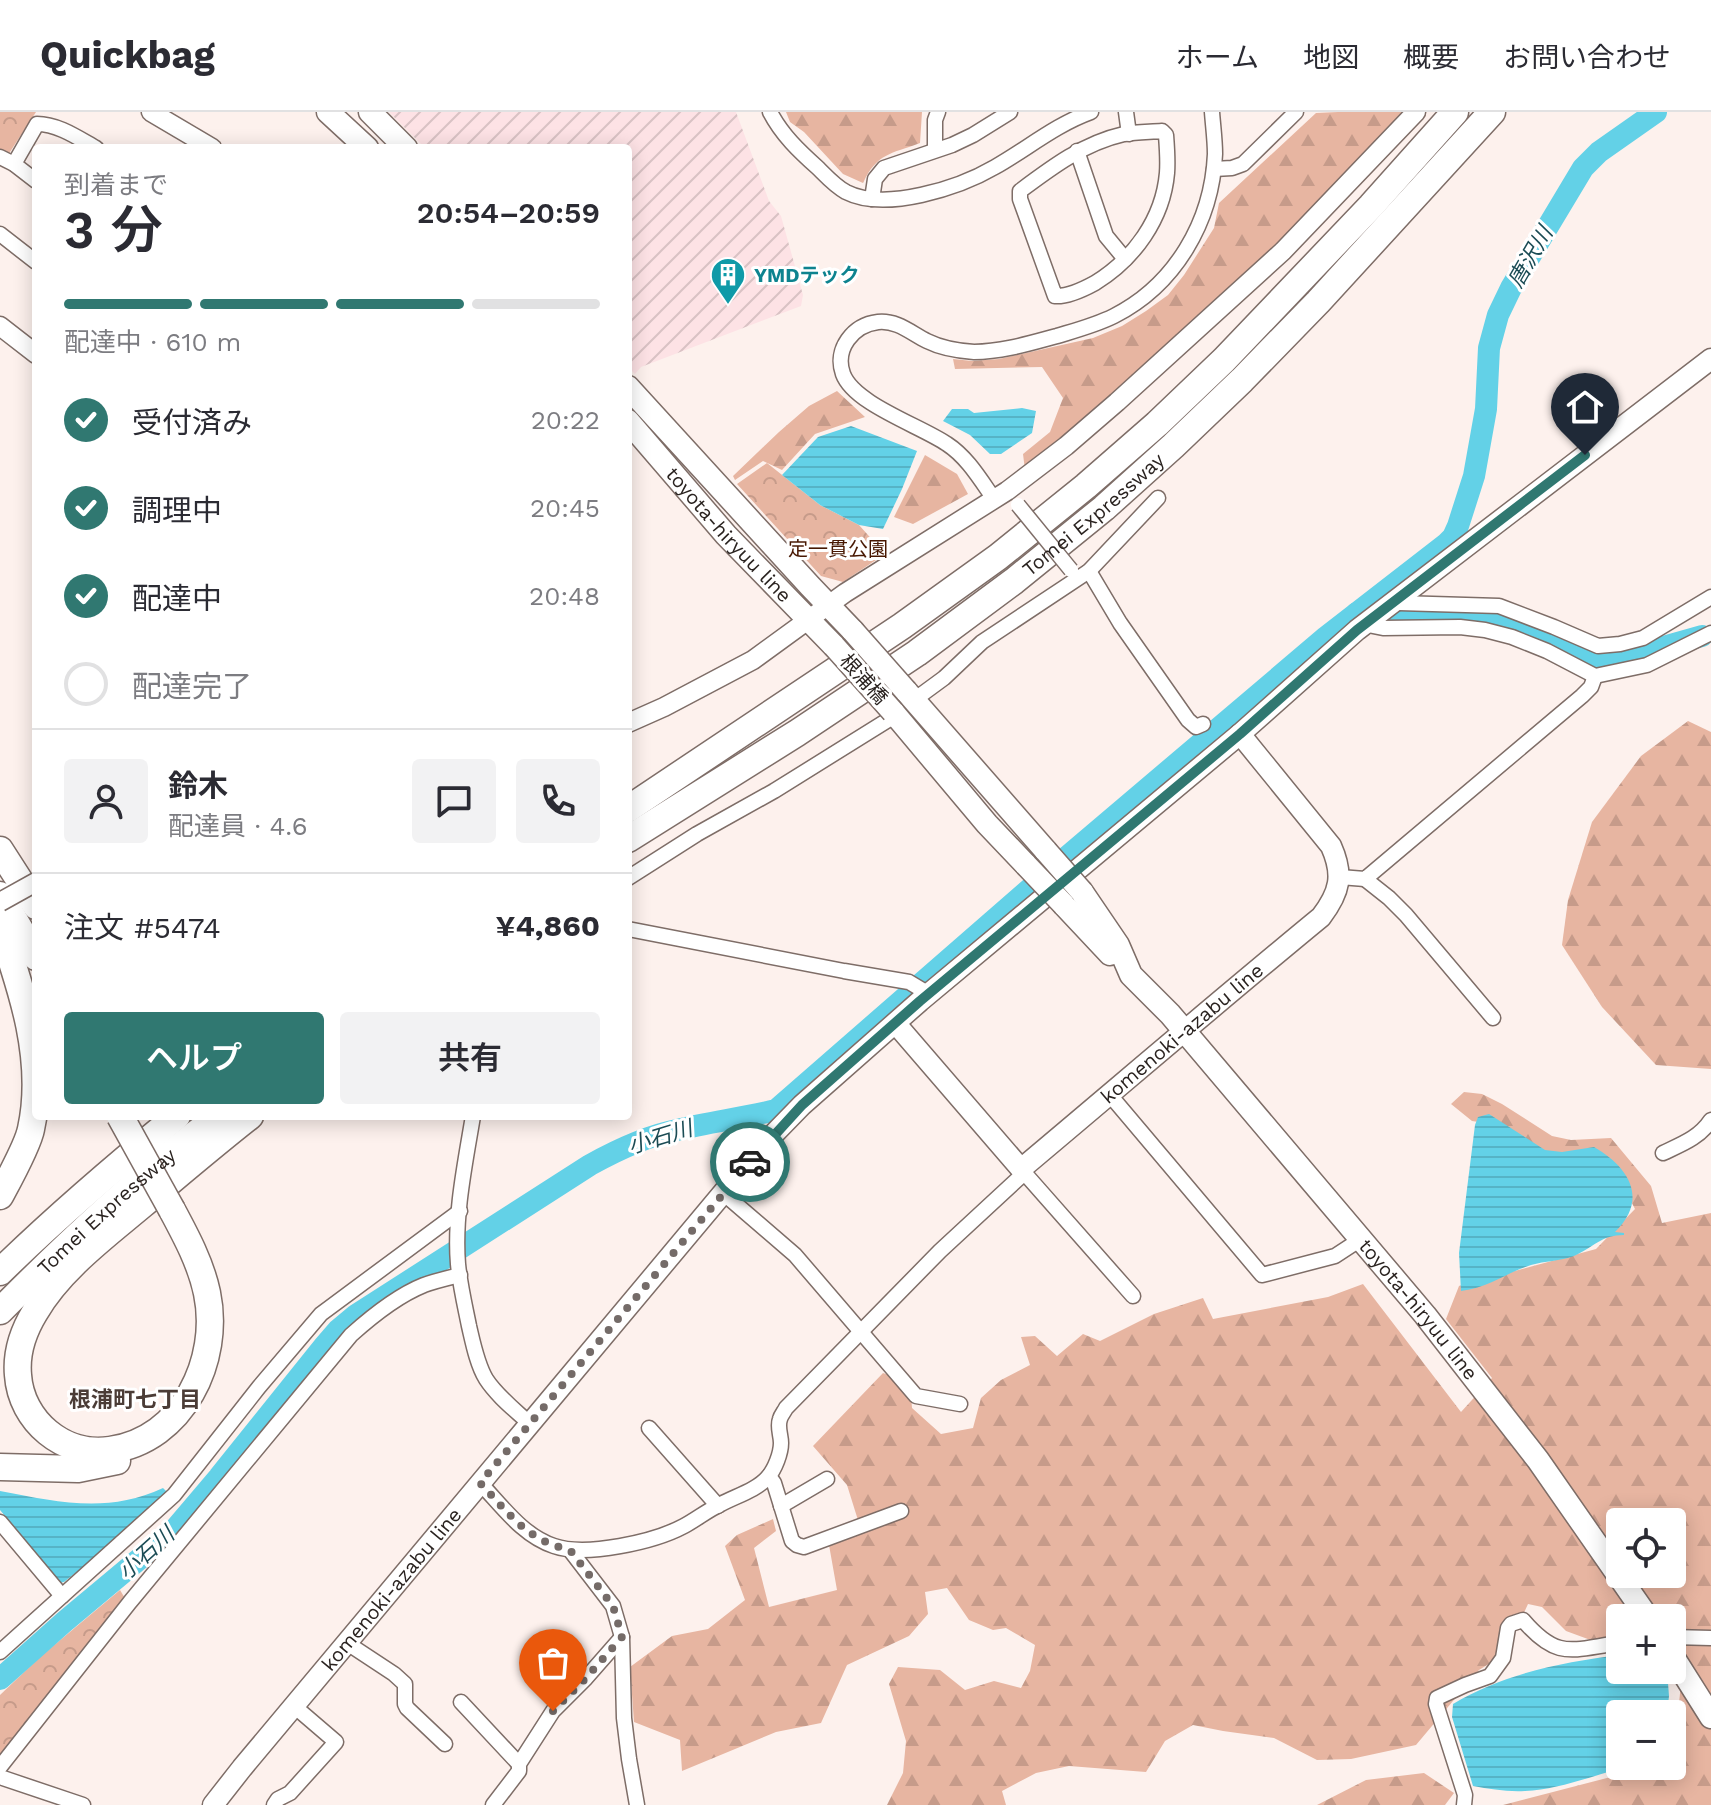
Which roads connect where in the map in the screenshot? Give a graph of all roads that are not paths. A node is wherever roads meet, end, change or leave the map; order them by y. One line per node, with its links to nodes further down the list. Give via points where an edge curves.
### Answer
1 (151, 112): 16 (street)
2 (328, 112): 17 (main road)
3 (370, 112): 18 (main road)
4 (770, 112): 25 (street, via 789,140 835,185)
5 (938, 112): 19 (street)
6 (1010, 112): 19 (street)
7 (1091, 112): 25 (street, via 958,184 919,195)
8 (1126, 112): 14 (street)
9 (1212, 112): 23 (street)
10 (1416, 112): 34 (street, via 1283,251)
11 (1455, 112): 51 (highway, Tomei Expressway, via 1224,360 1086,486 902,626)
12 (1492, 112): 52 (highway, Tomei Expressway, via 1242,380 1104,508 917,653)
13 (1291, 114): 23 (street, via 1243,164)
14 (1129, 134): 20 (street); 28 (street, via 1165,133 1167,172 1152,224)
15 (88, 144): 22 (street, via 54,126 37,124)
16 (205, 144)
17 (363, 144)
18 (402, 144)
19 (935, 150): 25 (street, via 884,168 875,179)
20 (1077, 151): 28 (street, via 1106,236); 28 (street, via 1019,194 1053,294 1060,297 1091,285)
21 (0, 157): 22 (street)
22 (14, 164): 24 (street)
23 (1214, 169): 34 (street, via 1208,202 1185,252 1163,280 1115,316 1087,328 990,351 937,345 888,321 869,323 846,341 841,365 855,391 948,444)
24 (32, 178)
25 (872, 199)
26 (0, 234): 27 (street)
27 (32, 259)
28 (1125, 259)
29 (0, 326): 30 (street)
30 (32, 351)
31 (1711, 359): 38 (main road, komenoki-azabu line)
32 (632, 391): 39 (main road, toyota-hiryuu line)
33 (632, 426): 40 (main road, toyota-hiryuu line, via 726,535)
34 (1007, 498): 36 (street, bridge); 39 (street, via 914,548)
35 (1158, 498): 36 (street, via 1111,550)
36 (1078, 573): 46 (street, via 982,642 944,678); 49 (street, via 1188,720 1196,727)
37 (1711, 597): 38 (street, via 1643,638 1598,646 1499,606)
38 (1396, 600): 41 (main road, komenoki-azabu line)
39 (829, 605): 40 (street); 42 (main road, toyota-hiryuu line)
40 (809, 620): 44 (main road, toyota-hiryuu line); 48 (street, via 753,660)
41 (1368, 621): 45 (street, via 1383,628 1485,630 1547,651); 50 (main road, komenoki-azabu line)
42 (853, 631): 46 (main road, 根浦橋, bridge)
43 (1711, 633): 45 (street, via 1647,665)
44 (834, 646): 47 (main road, 根浦橋, bridge)
45 (1595, 676): 56 (street, via 1582,696)
46 (910, 696): 59 (main road, bridge, via 1046,851)
47 (895, 714): 54 (street); 59 (main road, bridge, via 1026,865)
48 (632, 721)
49 (1203, 724)
50 (1240, 734): 55 (main road, via 1331,846); 66 (main road, komenoki-azabu line)
51 (632, 806)
52 (632, 836)
53 (6, 860): 60 (highway); 62 (highway)
54 (632, 875)
55 (1340, 877): 56 (street); 68 (main road, komenoki-azabu line, via 1321,917)
56 (1365, 879): 67 (street, via 1406,915)
57 (32, 884): 61 (street, bridge)
58 (0, 895): 65 (highway)
59 (1073, 899): 68 (main road, toyota-hiryuu line, via 1118,945 1131,975)
60 (32, 900)
61 (0, 902)
62 (32, 911)
63 (0, 926): 70 (highway)
64 (632, 930): 66 (street, via 909,982)
65 (32, 950)
66 (928, 992): 69 (main road, komenoki-azabu line)
67 (1493, 1018)
68 (1177, 1022): 71 (main road, komenoki-azabu line); 86 (main road, toyota-hiryuu line)
69 (896, 1024): 81 (main road); 82 (main road, komenoki-azabu line, via 784,1122)
70 (32, 1040)
71 (1110, 1095): 81 (main road, komenoki-azabu line); 86 (street, via 1262,1275 1335,1256)
72 (32, 1120): 83 (highway)
73 (122, 1120): 84 (highway, bridge)
74 (135, 1120): 84 (highway)
75 (172, 1120): 88 (highway, Tomei Expressway)
76 (214, 1120): 90 (highway, Tomei Expressway, via 128,1188)
77 (245, 1120): 84 (highway, via 63,1274 36,1310 18,1358 20,1389 35,1420 61,1442 108,1451 140,1441 169,1421 198,1381 210,1328 207,1291)
78 (472, 1120): 85 (street)
79 (1711, 1120): 80 (street, via 1704,1131)
80 (1663, 1153)
81 (1021, 1169): 89 (street); 91 (street, via 1020,1177)
82 (723, 1193): 91 (street, via 795,1255); 93 (main road, komenoki-azabu line)
83 (0, 1196)
84 (177, 1208): 95 (highway, via 199,1238 221,1315 217,1359 200,1400 172,1433 124,1459 78,1469)
85 (460, 1211): 87 (street); 104 (street, via 321,1314 174,1495)
86 (1361, 1239): 105 (main road, toyota-hiryuu line, via 1538,1460)
87 (459, 1269): 93 (street, via 472,1342 486,1379); 118 (street, via 414,1290 351,1335)
88 (0, 1272)
89 (1133, 1296)
90 (0, 1311)
91 (862, 1331): 92 (street, via 916,1396); 96 (street, via 786,1408 779,1420 779,1455)
92 (960, 1404)
93 (529, 1423): 98 (main road, komenoki-azabu line)
94 (649, 1428): 99 (street)
95 (7, 1468)
96 (769, 1476): 99 (street); 100 (street)
97 (827, 1479): 100 (street)
98 (480, 1483): 103 (street, via 536,1538); 109 (main road, komenoki-azabu line)
99 (718, 1506): 103 (street, via 657,1537)
100 (781, 1506): 101 (street, via 792,1541 804,1547)
101 (901, 1511)
102 (0, 1522): 104 (street)
103 (570, 1550): 106 (street, via 613,1606)
104 (62, 1596): 111 (street)
105 (1638, 1604)
106 (622, 1637): 117 (street, via 553,1711); 124 (street, via 624,1718)
107 (1686, 1637): 108 (street)
108 (1711, 1638)
109 (347, 1643): 114 (main road, komenoki-azabu line); 116 (street, via 405,1684 407,1708)
110 (1606, 1645): 125 (street, via 1555,1648 1523,1620 1508,1628 1503,1658 1490,1676 1437,1698)
111 (0, 1652)
112 (1686, 1677): 115 (main road)
113 (461, 1702): 117 (street)
114 (294, 1706): 120 (main road, komenoki-azabu line); 122 (street, via 336,1742)
115 (1711, 1717)
116 (445, 1744)
117 (519, 1764): 123 (street)
118 (0, 1767)
119 (0, 1777): 121 (street)
120 (218, 1803)
121 (83, 1805)
122 (274, 1805)
123 (493, 1805)
124 (637, 1805)
125 (1464, 1805)

